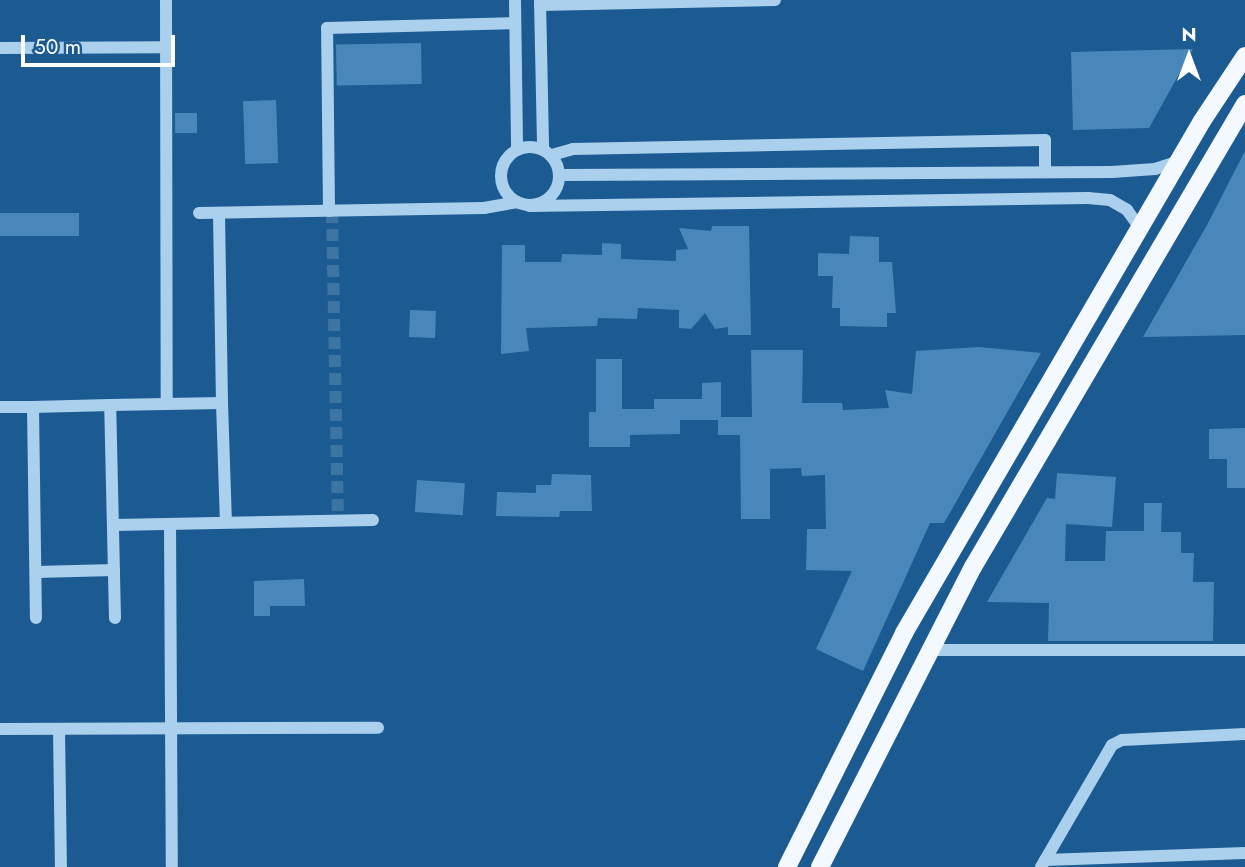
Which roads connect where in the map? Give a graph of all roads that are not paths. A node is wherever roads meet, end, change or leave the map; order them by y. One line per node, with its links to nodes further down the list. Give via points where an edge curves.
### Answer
1 (166, 0): 6 (street)
2 (515, 0): 5 (street)
3 (775, 0): 4 (street)
4 (540, 3): 11 (street)
5 (515, 23): 10 (street); 16 (street, via 327,28)
6 (166, 47): 7 (street); 23 (street)
7 (0, 48)
8 (1245, 56): 12 (main road)
9 (1245, 104): 21 (main road)
10 (517, 149): 11 (street); 15 (street, via 507,157 501,182)
11 (548, 152): 13 (street, via 1045,140); 14 (street)
12 (1179, 161): 13 (street, via 1141,171); 19 (main road)
13 (1045, 170): 14 (street)
14 (560, 175): 15 (street, via 552,196)
15 (523, 204): 16 (street); 19 (street, via 1088,198 1110,200 1127,210)
16 (329, 211): 18 (street)
17 (199, 213): 18 (street)
18 (219, 213): 22 (street)
19 (1140, 228): 20 (main road)
20 (1086, 321): 21 (main road); 46 (main road, via 904,633)
21 (1118, 325): 35 (main road, via 973,567)
22 (222, 403): 23 (street); 28 (street)
23 (167, 404): 24 (street)
24 (110, 405): 26 (street); 30 (street)
25 (0, 407): 26 (street)
26 (33, 407): 32 (street)
27 (373, 520): 28 (street)
28 (226, 522): 29 (street)
29 (170, 524): 30 (street); 37 (street)
30 (114, 525): 31 (street)
31 (114, 570): 32 (street); 34 (street)
32 (36, 572): 33 (street)
33 (36, 618)
34 (115, 618)
35 (930, 650): 36 (street); 47 (main road)
36 (1245, 650)
37 (171, 728): 38 (street); 39 (street); 45 (street)
38 (378, 728)
39 (59, 729): 40 (street); 44 (street)
40 (0, 730)
41 (1245, 734): 43 (street, via 1122,740 1112,745)
42 (1245, 853): 43 (street)
43 (1043, 864)
44 (61, 867)
45 (172, 867)
46 (787, 867)
47 (820, 867)

